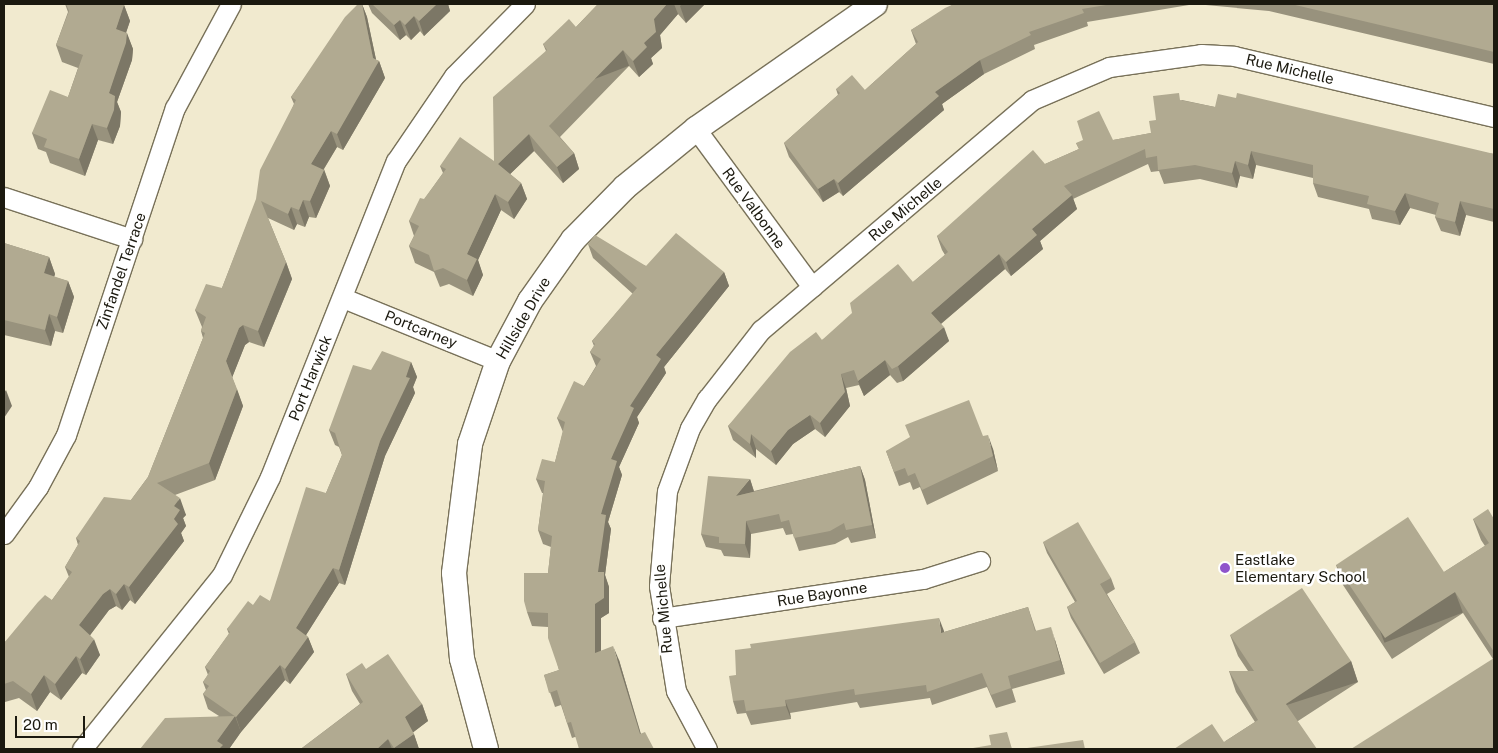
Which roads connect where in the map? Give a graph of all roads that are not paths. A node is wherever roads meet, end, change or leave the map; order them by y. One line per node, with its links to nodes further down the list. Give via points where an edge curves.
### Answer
1 (231, 4): 7 (street, Zinfandel Terrace, via 175,108)
2 (525, 4): 9 (street, Port Harwick, via 474,53 418,125 378,199)
3 (875, 4): 5 (street, Hillside Drive)
4 (1494, 117): 8 (street, Rue Michelle, via 1234,56 1168,56 1118,65 1032,100)
5 (696, 129): 8 (street, Rue Valbonne); 10 (street, Hillside Drive, via 625,187 573,240 530,300)
6 (4, 197): 7 (street)
7 (132, 239): 11 (street, Zinfandel Terrace, via 66,435 38,487)
8 (812, 287): 13 (street, Rue Michelle, via 762,330 707,399 690,428 677,459 661,523)
9 (343, 298): 10 (street, Portcarney); 14 (street, Port Harwick, via 264,490 222,575)
10 (498, 361): 15 (street, Hillside Drive, via 470,444 454,573 462,659)
11 (4, 534)
12 (980, 561): 13 (street, Rue Bayonne, via 923,579)
13 (662, 618): 16 (street, Rue Michelle, via 676,691)
14 (82, 749)
15 (486, 749)
16 (707, 749)

